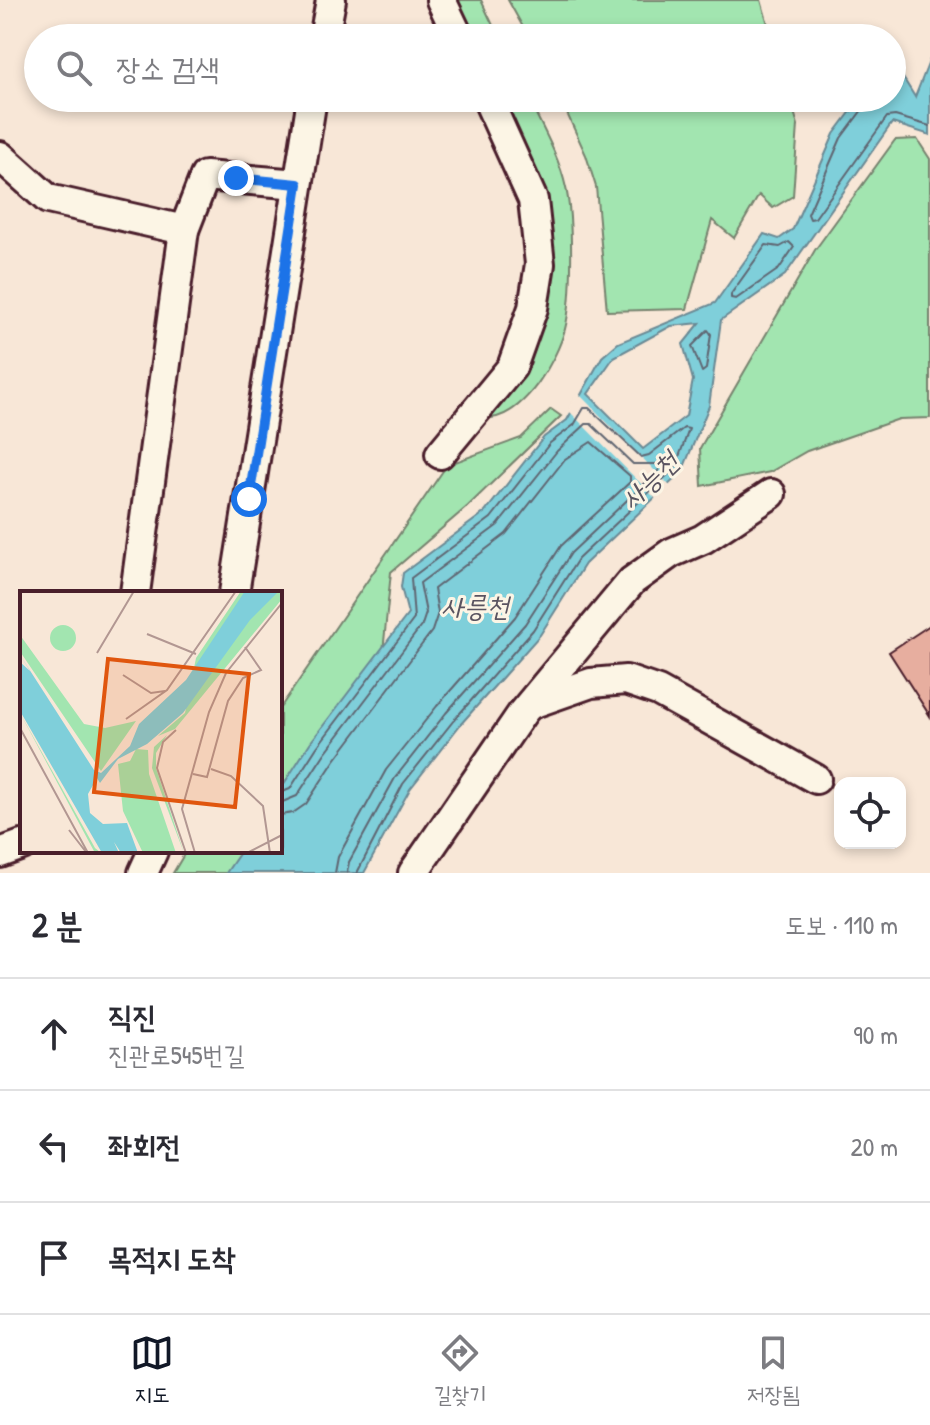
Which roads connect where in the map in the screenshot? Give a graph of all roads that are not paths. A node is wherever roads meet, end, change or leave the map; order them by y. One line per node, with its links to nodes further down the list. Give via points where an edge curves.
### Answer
1 (331, 0): 3 (lane)
2 (441, 0): 4 (lane)
3 (327, 24)
4 (452, 24)
5 (310, 112): 8 (lane)
6 (493, 112): 10 (lane, via 533,200 540,264 533,308 512,367)
7 (0, 156): 9 (lane, via 48,199)
8 (298, 184): 9 (lane, via 205,176); 13 (lane)
9 (184, 230): 12 (lane)
10 (440, 454)
11 (771, 494): 14 (lane, via 632,581)
12 (135, 591)
13 (234, 591)
14 (530, 704): 15 (lane, via 591,683 626,680 658,691); 20 (lane)
15 (816, 779)
16 (20, 846): 17 (lane)
17 (0, 853)
18 (152, 853): 19 (lane)
19 (143, 873)
20 (413, 873)

